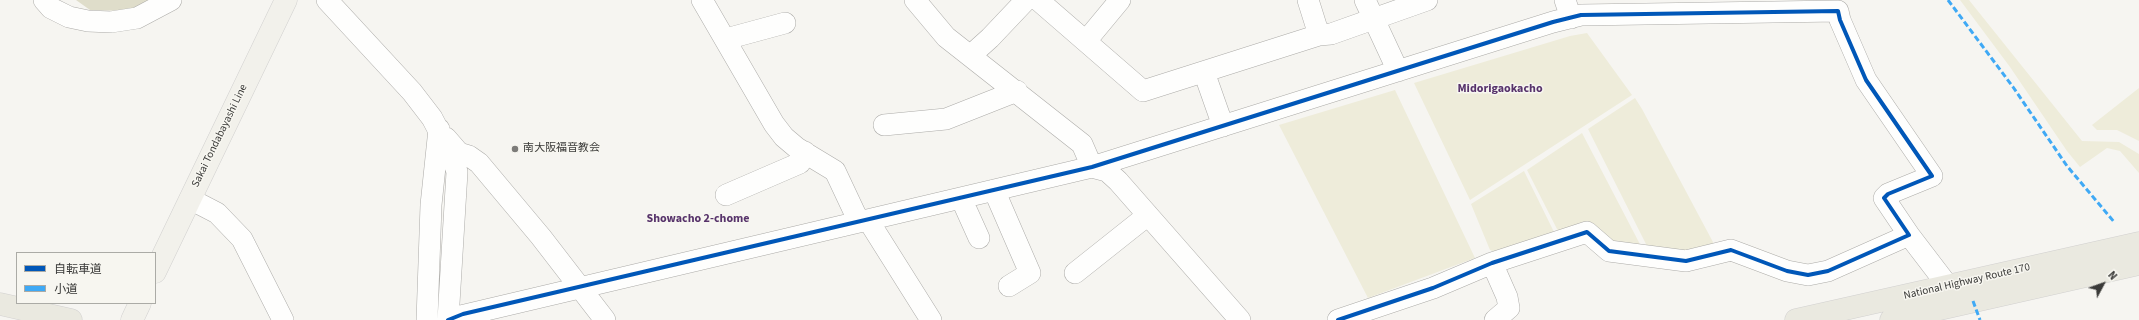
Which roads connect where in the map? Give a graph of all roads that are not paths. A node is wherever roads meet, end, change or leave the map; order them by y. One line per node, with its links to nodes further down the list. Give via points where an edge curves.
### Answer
1 (44, 0): 2 (street, via 51,8 69,17 88,22 137,18)
2 (171, 0)
3 (286, 0): 30 (main road, Sakai Tondabayashi Line)
4 (327, 0): 24 (street, via 412,92)
5 (702, 0): 16 (street)
6 (915, 0): 18 (street, via 946,37)
7 (1120, 0): 17 (street)
8 (1308, 0): 15 (street)
9 (1427, 0): 12 (street)
10 (1024, 2): 17 (street); 18 (street)
11 (1629, 7): 13 (street, via 1581,15); 33 (street, via 1838,11 1866,80 1932,176 1884,198)
12 (1370, 9): 15 (street, via 1331,34); 19 (street)
13 (1568, 9): 19 (street)
14 (785, 23): 16 (street)
15 (1319, 35): 20 (street)
16 (726, 40): 25 (street, via 774,124 784,137)
17 (1086, 41): 20 (street, via 1143,91)
18 (970, 56): 21 (street)
19 (1398, 71): 23 (street)
20 (1204, 72): 23 (street)
21 (1017, 92): 22 (street, via 946,119); 26 (street, via 1082,144)
22 (884, 125)
23 (1223, 126): 26 (street)
24 (439, 130): 42 (street, via 459,153 479,163); 45 (street, via 457,172); 49 (street, via 430,205)
25 (805, 152): 28 (street, via 800,162); 32 (street, via 835,171)
26 (1092, 167): 27 (street); 31 (street, via 1107,171)
27 (994, 190): 29 (street); 40 (street, via 1030,273)
28 (726, 195)
29 (961, 198): 32 (street); 34 (street)
30 (190, 199): 38 (main road, Sakai Tondabayashi Line); 48 (street, via 217,213 242,239)
31 (1148, 215): 39 (street); 52 (street)
32 (863, 221): 42 (street); 51 (street)
33 (1910, 235): 36 (street, via 1828,271 1808,275 1787,271 1731,250 1686,260 1609,251 1587,232); 41 (street)
34 (979, 238)
35 (2139, 243): 41 (highway, National Highway Route 170)
36 (1492, 263): 53 (street, via 1433,288); 54 (street, via 1507,297 1509,308)
37 (2139, 264): 56 (highway, National Highway Route 170)
38 (156, 270)
39 (1075, 273)
40 (1009, 286)
41 (1948, 286): 55 (highway, National Highway Route 170)
42 (579, 287): 45 (street); 50 (street)
43 (0, 304): 46 (highway)
44 (140, 304): 47 (main road)
45 (448, 319)
46 (71, 320)
47 (132, 320)
48 (283, 320)
49 (427, 320)
50 (605, 320)
51 (931, 320)
52 (1239, 320)
53 (1338, 320)
54 (1495, 320)
55 (1796, 320)
56 (1891, 320)

